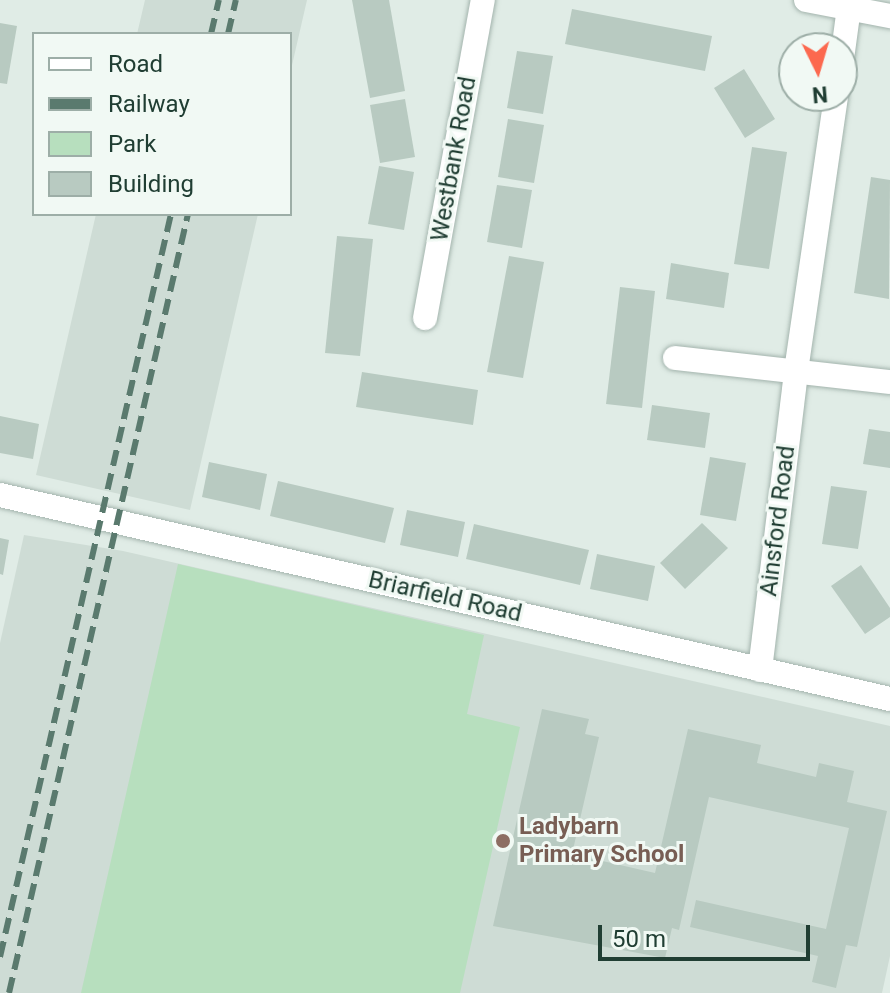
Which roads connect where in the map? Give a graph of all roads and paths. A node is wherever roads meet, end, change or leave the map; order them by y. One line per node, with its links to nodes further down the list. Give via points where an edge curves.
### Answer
1 (483, 0): 7 (street, Westbank Road)
2 (806, 0): 3 (street)
3 (850, 4): 4 (street); 5 (street)
4 (890, 16)
5 (846, 32)
6 (834, 112): 9 (street, Ainsford Road)
7 (425, 318)
8 (675, 358): 9 (street)
9 (796, 371): 10 (street); 12 (street, Ainsford Road)
10 (890, 382)
11 (0, 495): 12 (street, Briarfield Road)
12 (760, 670): 13 (street, Briarfield Road)
13 (890, 699)

